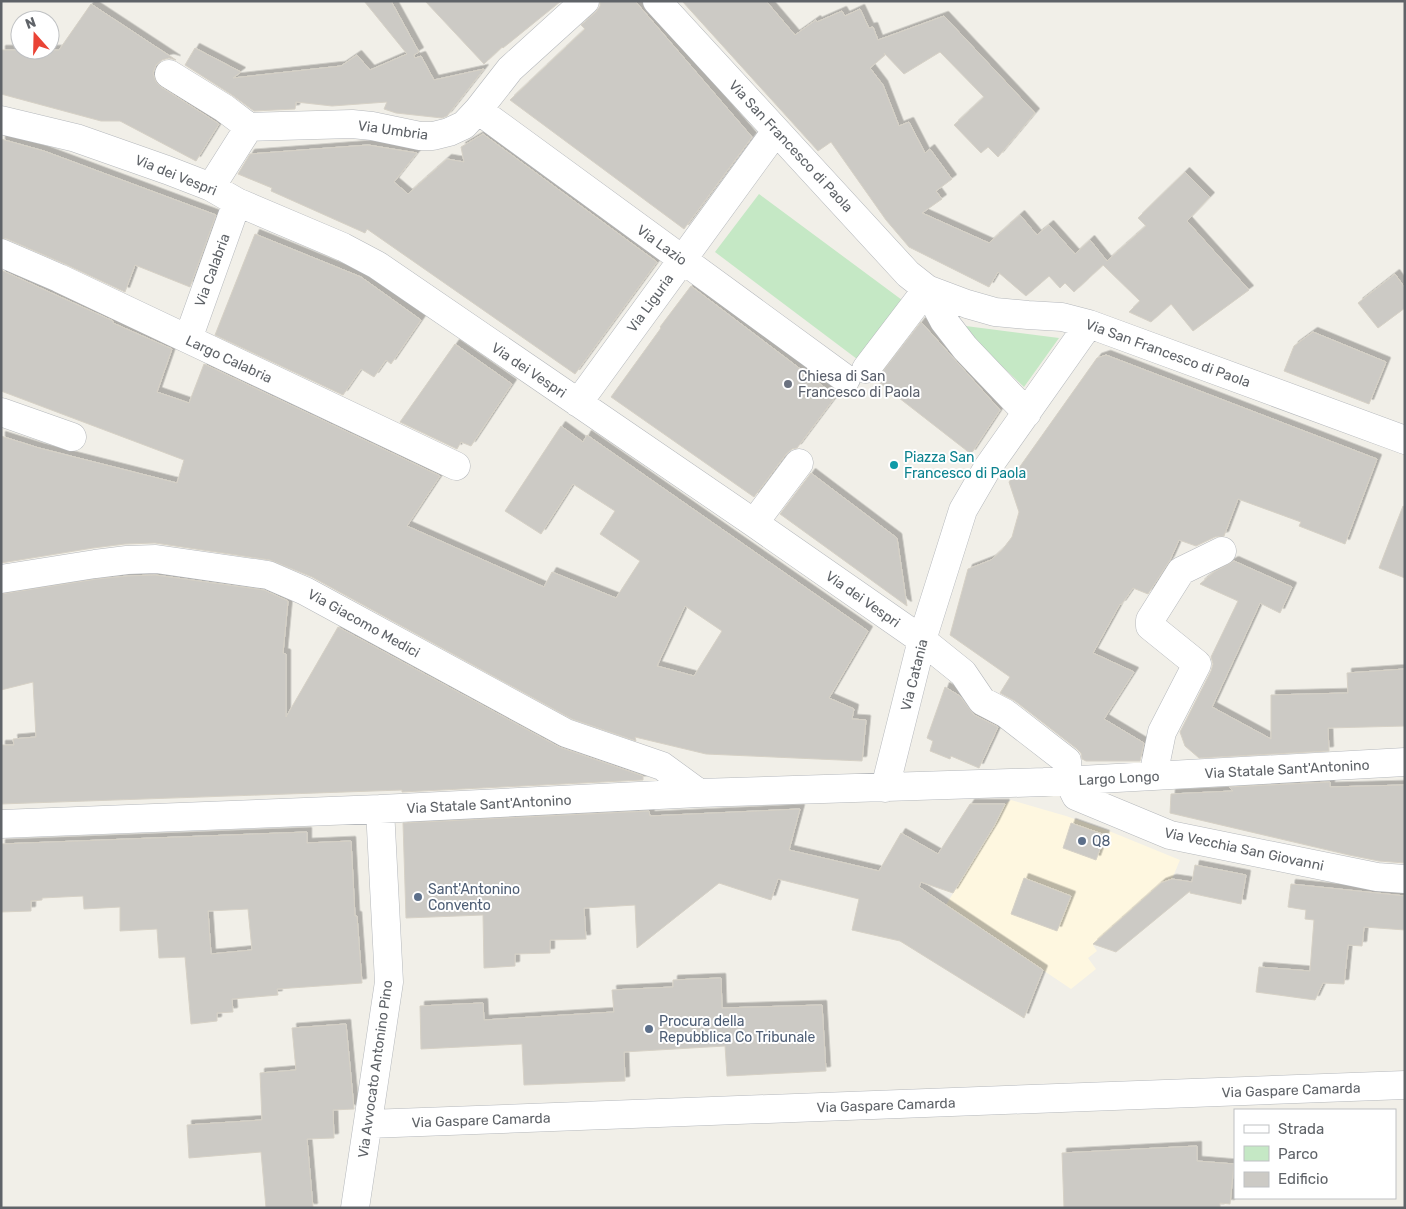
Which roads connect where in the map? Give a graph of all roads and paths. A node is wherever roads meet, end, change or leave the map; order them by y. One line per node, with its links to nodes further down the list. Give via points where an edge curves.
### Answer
1 (585, 1): 4 (street, Via Umbria, via 510,68)
2 (657, 1): 7 (street, Via San Francesco di Paola)
3 (169, 74): 6 (street)
4 (478, 110): 6 (street, Via Umbria, via 464,125 433,136 352,124); 11 (street, Via Lazio)
5 (1, 120): 8 (street, Via dei Vespri, via 76,138)
6 (249, 126): 8 (street)
7 (776, 131): 11 (street, Via Liguria); 12 (street, Via San Francesco di Paola, via 908,274)
8 (211, 187): 9 (street, Via dei Vespri)
9 (237, 202): 14 (street, Via Calabria); 15 (street, Via dei Vespri, via 377,265)
10 (1, 253): 14 (street, Largo Calabria)
11 (682, 259): 12 (street, Via Lazio, via 856,374); 15 (street, Via Liguria)
12 (927, 289): 13 (street, Via San Francesco di Paola, via 995,312 1062,317); 17 (street, Via San Francesco di Paola, via 944,321 960,341)
13 (1089, 324): 17 (street); 19 (street, Via San Francesco di Paola)
14 (188, 339): 21 (street, Largo Calabria)
15 (578, 403): 22 (street, Via dei Vespri)
16 (1, 412): 18 (street)
17 (1027, 413): 25 (street, Via Catania, via 988,467 963,510)
18 (72, 438)
19 (1405, 440)
20 (799, 463): 22 (street)
21 (456, 466)
22 (754, 523): 25 (street, Via dei Vespri)
23 (1222, 551): 28 (street, via 1180,572 1150,620 1150,626 1197,664 1162,732)
24 (1, 579): 32 (street, Via Giacomo Medici, via 95,564 156,559 268,575 306,591 566,733 662,766)
25 (922, 640): 26 (street, Via dei Vespri, via 963,673 982,701); 31 (street, Via Catania)
26 (1005, 713): 29 (street, Largo Longo, via 1067,761)
27 (1405, 762): 28 (street, Via Statale Sant'Antonino)
28 (1161, 776): 29 (street, Largo Longo)
29 (1068, 780): 30 (street, Largo Longo); 35 (street, Via Vecchia San Giovanni, via 1076,796 1170,835 1377,877)
30 (977, 784): 31 (street, Via Statale Sant'Antonino)
31 (885, 788): 32 (street, Via Statale Sant'Antonino)
32 (699, 793): 33 (street, Via Statale Sant'Antonino)
33 (380, 810): 34 (street, Via Statale Sant'Antonino); 37 (street, Via Avvocato Antonino Pino, via 389,982)
34 (1, 824)
35 (1405, 879)
36 (1405, 1085): 37 (street, Via Gaspare Camarda)
37 (368, 1124): 38 (street, Via Avvocato Antonino Pino)
38 (355, 1208)

